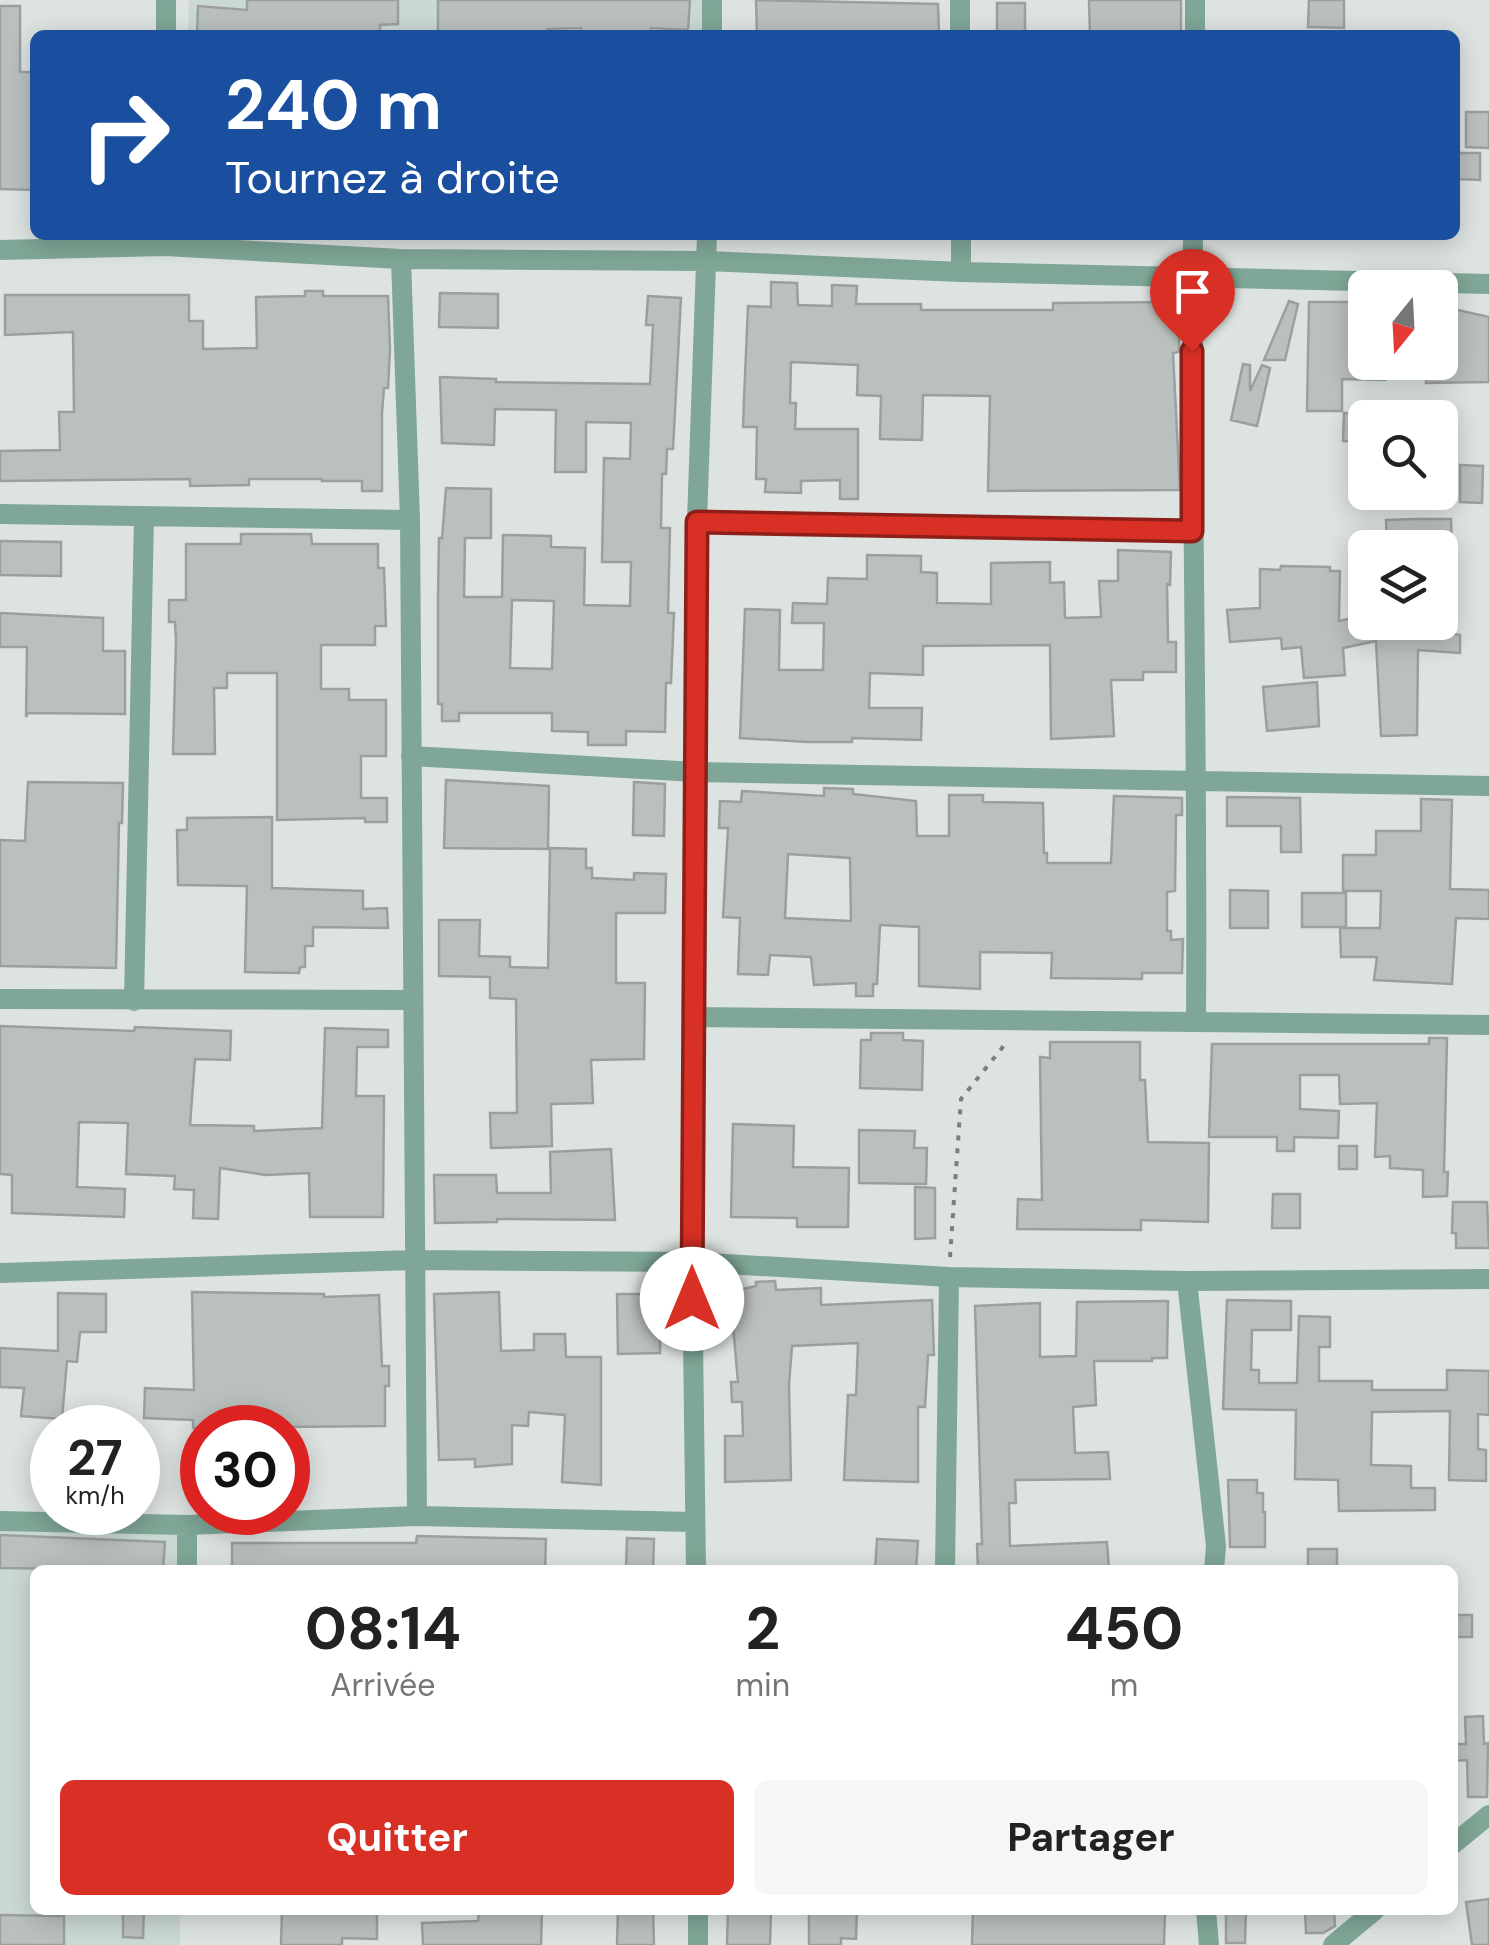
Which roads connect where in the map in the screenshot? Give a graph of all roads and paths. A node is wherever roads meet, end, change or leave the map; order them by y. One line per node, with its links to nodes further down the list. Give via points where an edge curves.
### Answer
1 (166, 0): 5 (street)
2 (712, 0): 6 (street)
3 (960, 0): 7 (street)
4 (1196, 0): 8 (street)
5 (166, 30)
6 (712, 30)
7 (960, 30)
8 (1195, 30)
9 (165, 240): 13 (street); 14 (street)
10 (707, 240): 15 (street)
11 (961, 240): 16 (street)
12 (1194, 240): 17 (street)
13 (0, 250)
14 (401, 259): 15 (street); 21 (street)
15 (707, 261): 16 (street); 22 (street)
16 (961, 272): 17 (street)
17 (1193, 279): 18 (street); 23 (street)
18 (1489, 284)
19 (0, 514): 20 (street)
20 (144, 516): 21 (street); 30 (street)
21 (410, 520): 24 (street)
22 (697, 522): 23 (street); 25 (street)
23 (1192, 531): 26 (street)
24 (411, 756): 25 (street); 29 (street)
25 (696, 772): 26 (street); 31 (street)
26 (1198, 781): 27 (street); 33 (street)
27 (1489, 786)
28 (0, 999): 30 (street)
29 (412, 1000): 30 (street); 35 (street)
30 (134, 1001)
31 (694, 1017): 32 (street); 36 (street)
32 (1026, 1020): 33 (street); 38 (path, via 962,1099)
33 (1196, 1022): 34 (street)
34 (1489, 1024)
35 (414, 1260): 36 (street); 37 (street); 41 (street)
36 (692, 1262): 38 (street); 44 (street)
37 (0, 1273)
38 (949, 1277): 40 (street); 49 (street)
39 (1489, 1279): 40 (street)
40 (1187, 1281): 50 (street)
41 (417, 1516): 42 (street); 44 (street)
42 (310, 1520)
43 (0, 1521): 45 (street)
44 (696, 1522): 48 (street)
45 (180, 1525)
46 (187, 1535): 47 (street)
47 (187, 1565)
48 (696, 1565)
49 (945, 1565)
50 (1214, 1565)
51 (1489, 1815): 52 (street)
52 (1458, 1841)
53 (698, 1915): 56 (street)
54 (1207, 1915): 57 (street)
55 (1369, 1915): 58 (street)
56 (698, 1945)
57 (1210, 1945)
58 (1333, 1945)

